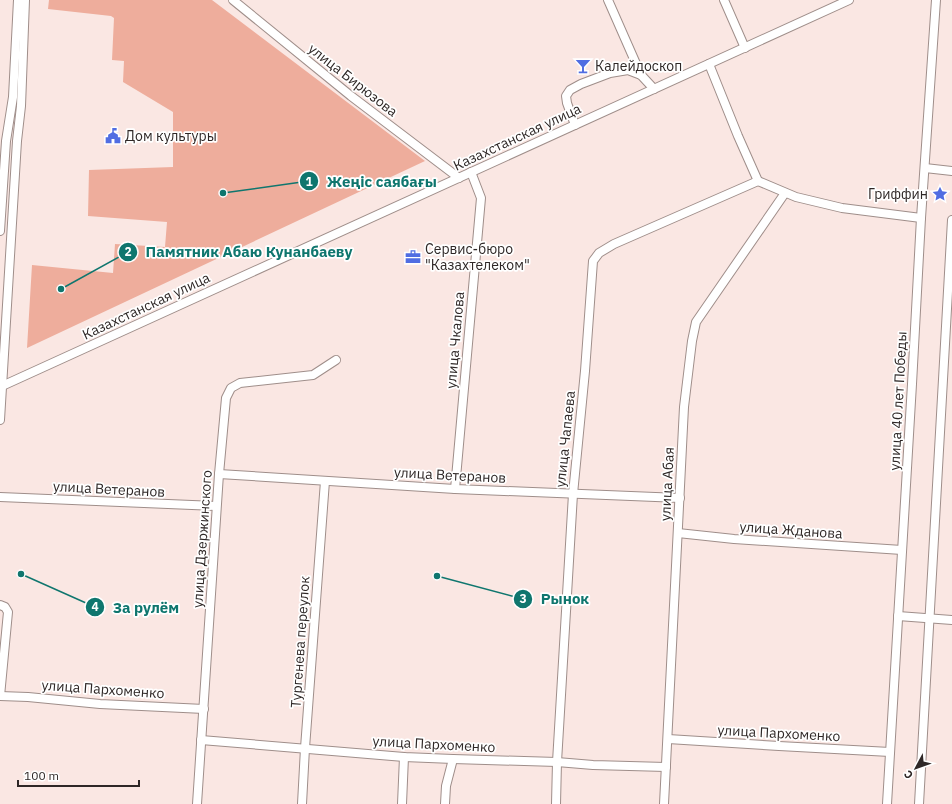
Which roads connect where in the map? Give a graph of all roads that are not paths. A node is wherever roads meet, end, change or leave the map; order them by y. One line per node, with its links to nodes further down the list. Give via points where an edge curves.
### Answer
1 (18, 0): 13 (street, via 13,97)
2 (25, 0): 14 (street, via 21,106)
3 (233, 0): 18 (street, улица Бирюзова, via 351,96)
4 (608, 0): 10 (street)
5 (724, 0): 8 (street)
6 (849, 0): 8 (street, Казахстанская улица)
7 (936, 0): 15 (street, улица 40 лет Победы)
8 (744, 48): 9 (street, Казахстанская улица)
9 (709, 64): 11 (street, Казахстанская улица); 19 (street)
10 (641, 75): 11 (street); 12 (street, via 628,70 610,73 570,90 566,96 567,103)
11 (654, 89): 12 (street, Казахстанская улица)
12 (575, 124): 17 (street, Казахстанская улица)
13 (3, 140): 14 (street); 23 (street)
14 (17, 141): 25 (street)
15 (924, 168): 16 (street); 21 (street, улица 40 лет Победы)
16 (952, 171)
17 (471, 172): 18 (street, Казахстанская улица); 29 (street, улица Чкалова, via 481,198)
18 (459, 178): 25 (street, Казахстанская улица)
19 (758, 181): 20 (street); 30 (street, улица Чапаева, via 614,244 599,253 593,261 586,371)
20 (785, 193): 21 (street, via 796,198 842,208); 32 (street, улица Абая, via 696,322 684,407)
21 (921, 218): 35 (street, улица 40 лет Победы)
22 (952, 220): 38 (street)
23 (0, 231)
24 (336, 360): 27 (street, улица Дзержинского, via 313,375 240,383 231,388 226,398)
25 (1, 386): 26 (street)
26 (0, 420)
27 (219, 474): 28 (street, улица Ветеранов); 33 (street, улица Дзержинского)
28 (325, 481): 29 (street, улица Ветеранов); 44 (street, Тургенева переулок)
29 (455, 489): 30 (street, улица Ветеранов)
30 (573, 494): 32 (street, улица Ветеранов); 48 (street, улица Чапаева)
31 (0, 497): 33 (street, улица Ветеранов)
32 (680, 498): 34 (street, улица Абая)
33 (216, 506): 41 (street, улица Дзержинского)
34 (678, 533): 35 (street, улица Жданова); 42 (street, улица Абая)
35 (902, 550): 37 (street, улица 40 лет Победы)
36 (0, 605): 40 (street, via 8,612)
37 (898, 616): 38 (street); 45 (street, улица 40 лет Победы)
38 (929, 619): 39 (street); 57 (street)
39 (952, 620)
40 (0, 696): 41 (street, улица Пархоменко, via 100,704)
41 (204, 708): 43 (street, улица Дзержинского)
42 (668, 739): 45 (street, улица Пархоменко); 49 (street, улица Абая)
43 (201, 740): 44 (street, улица Пархоменко); 50 (street, улица Дзержинского)
44 (305, 748): 46 (street, улица Пархоменко); 51 (street, Тургенева переулок)
45 (890, 752): 56 (street, улица 40 лет Победы)
46 (404, 757): 47 (street, улица Пархоменко); 52 (street)
47 (453, 759): 48 (street, улица Пархоменко); 53 (street, via 446,786)
48 (557, 762): 49 (street, улица Пархоменко); 54 (street, улица Чапаева)
49 (666, 767): 55 (street, улица Абая)
50 (198, 804)
51 (302, 804)
52 (402, 804)
53 (445, 804)
54 (556, 804)
55 (664, 804)
56 (887, 804)
57 (918, 804)

